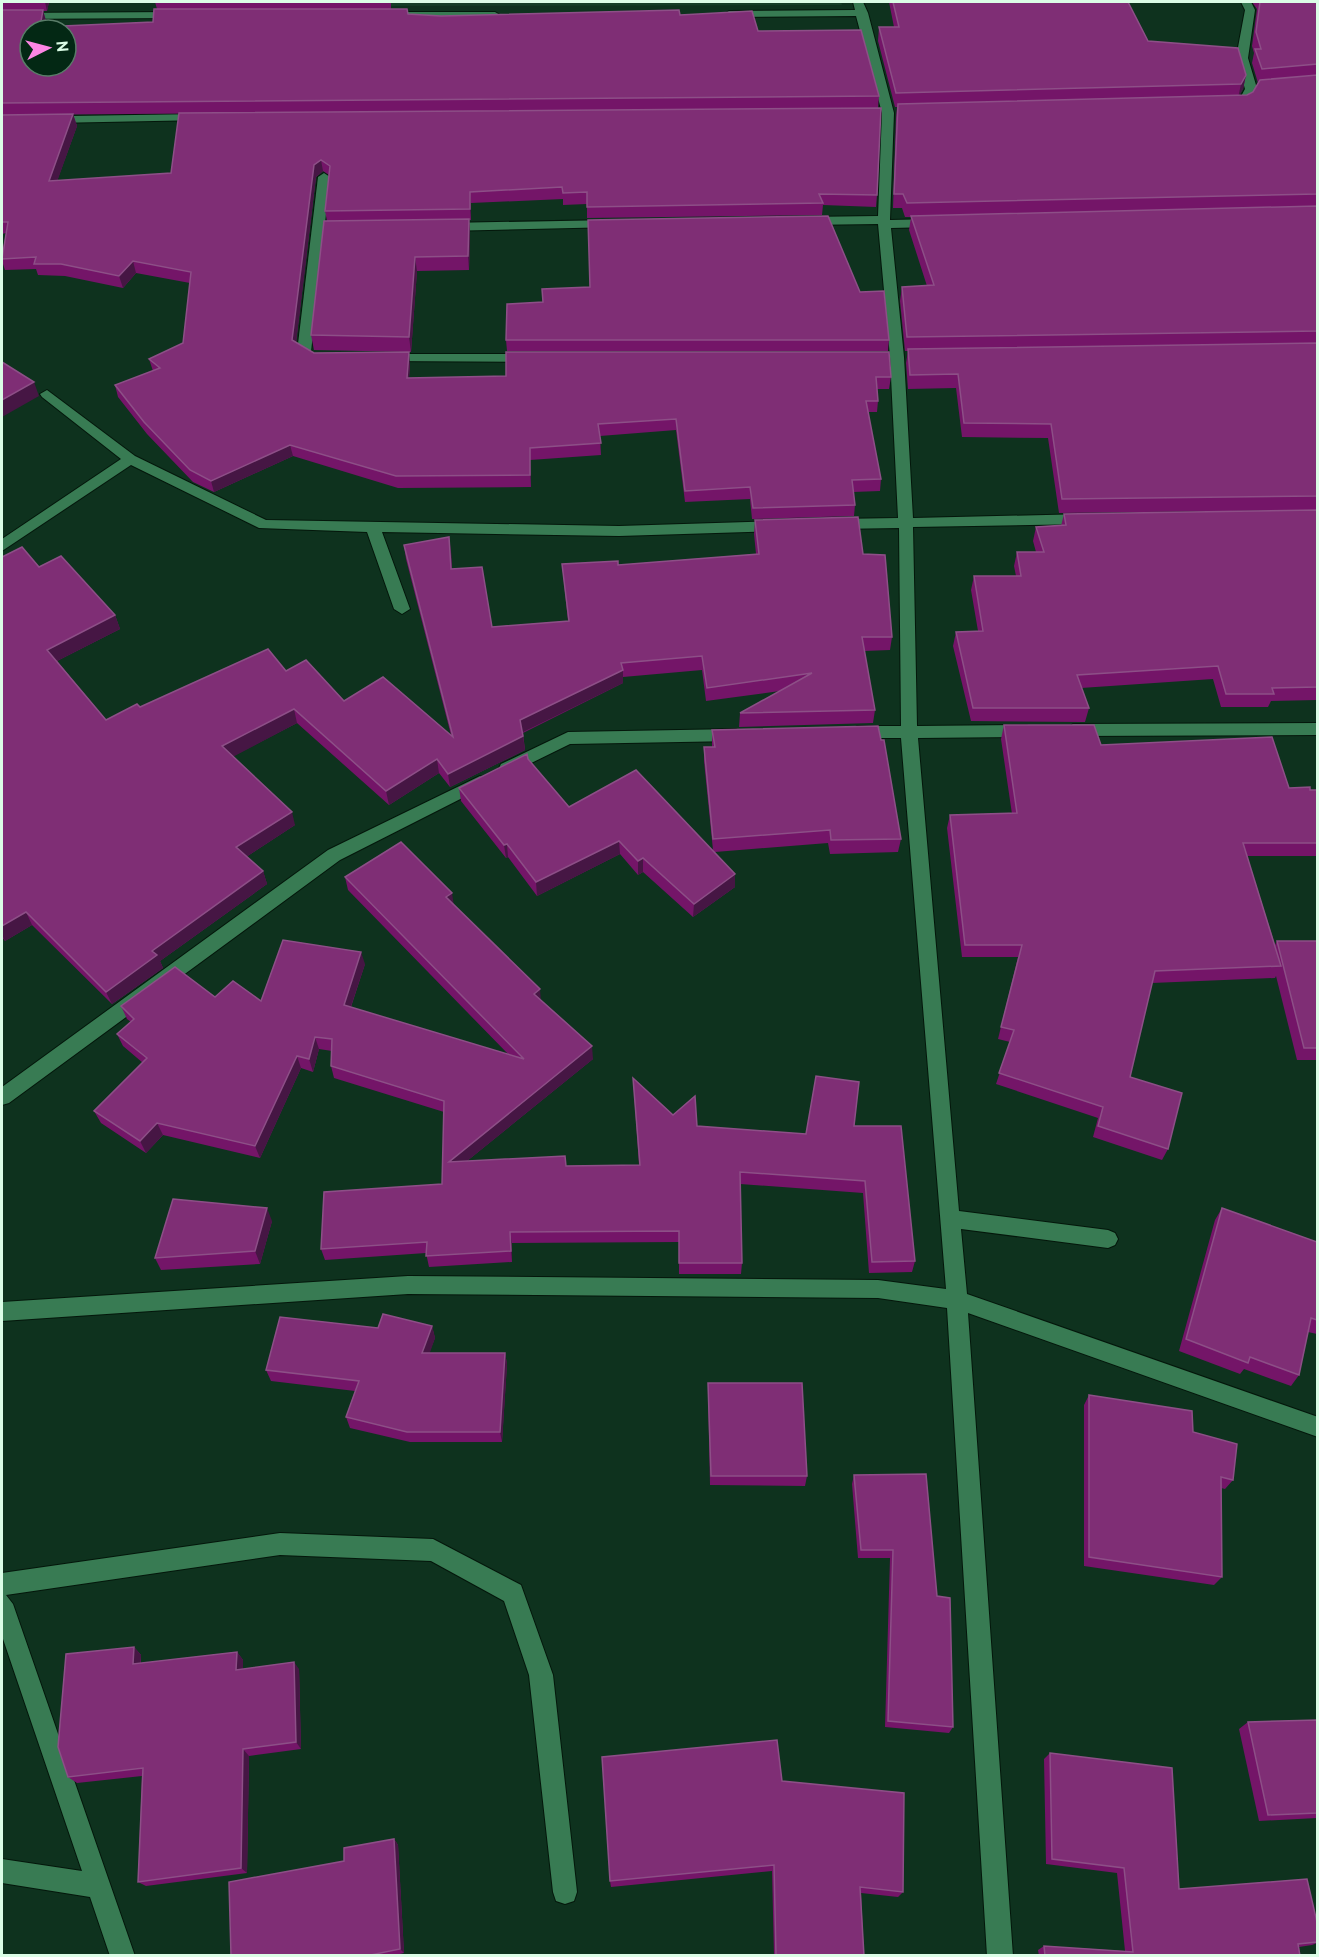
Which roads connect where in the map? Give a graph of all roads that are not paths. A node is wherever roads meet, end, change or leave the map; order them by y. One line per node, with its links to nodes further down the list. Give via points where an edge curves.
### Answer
1 (1246, 2): 9 (street, via 1250,10 1242,58)
2 (860, 7): 3 (street); 15 (street, via 888,113)
3 (713, 14)
4 (187, 15): 7 (street)
5 (387, 15): 6 (street)
6 (504, 15)
7 (2, 16)
8 (1317, 83): 9 (street)
9 (1251, 89): 10 (street, via 1243,103)
10 (1219, 104)
11 (212, 118): 12 (street)
12 (2, 121)
13 (324, 177): 19 (street, via 325,229)
14 (790, 221): 15 (street)
15 (885, 222): 16 (street); 25 (street)
16 (943, 223)
17 (625, 224): 18 (street)
18 (437, 227)
19 (310, 355)
20 (375, 358): 21 (street)
21 (542, 358)
22 (47, 394): 23 (street)
23 (130, 459): 28 (street, via 264,525); 29 (street)
24 (1107, 519): 25 (street)
25 (906, 522): 27 (street); 32 (street)
26 (798, 525): 28 (street, via 619,531)
27 (822, 525)
28 (373, 527): 30 (street)
29 (2, 546)
30 (402, 609)
31 (1317, 729): 32 (street)
32 (909, 732): 33 (street); 36 (street)
33 (838, 733)
34 (756, 734): 35 (street, via 568,738 334,855)
35 (2, 1096)
36 (949, 1219): 37 (street); 38 (street)
37 (1108, 1239)
38 (957, 1300): 39 (street, via 878,1289 408,1285); 40 (street); 47 (street)
39 (2, 1312)
40 (1317, 1426)
41 (2, 1584): 45 (street, via 280,1544 433,1550 513,1593 541,1675)
42 (2, 1604): 44 (street)
43 (2, 1871): 44 (street)
44 (99, 1886): 46 (street)
45 (565, 1892)
46 (123, 1956)
47 (1000, 1956)

